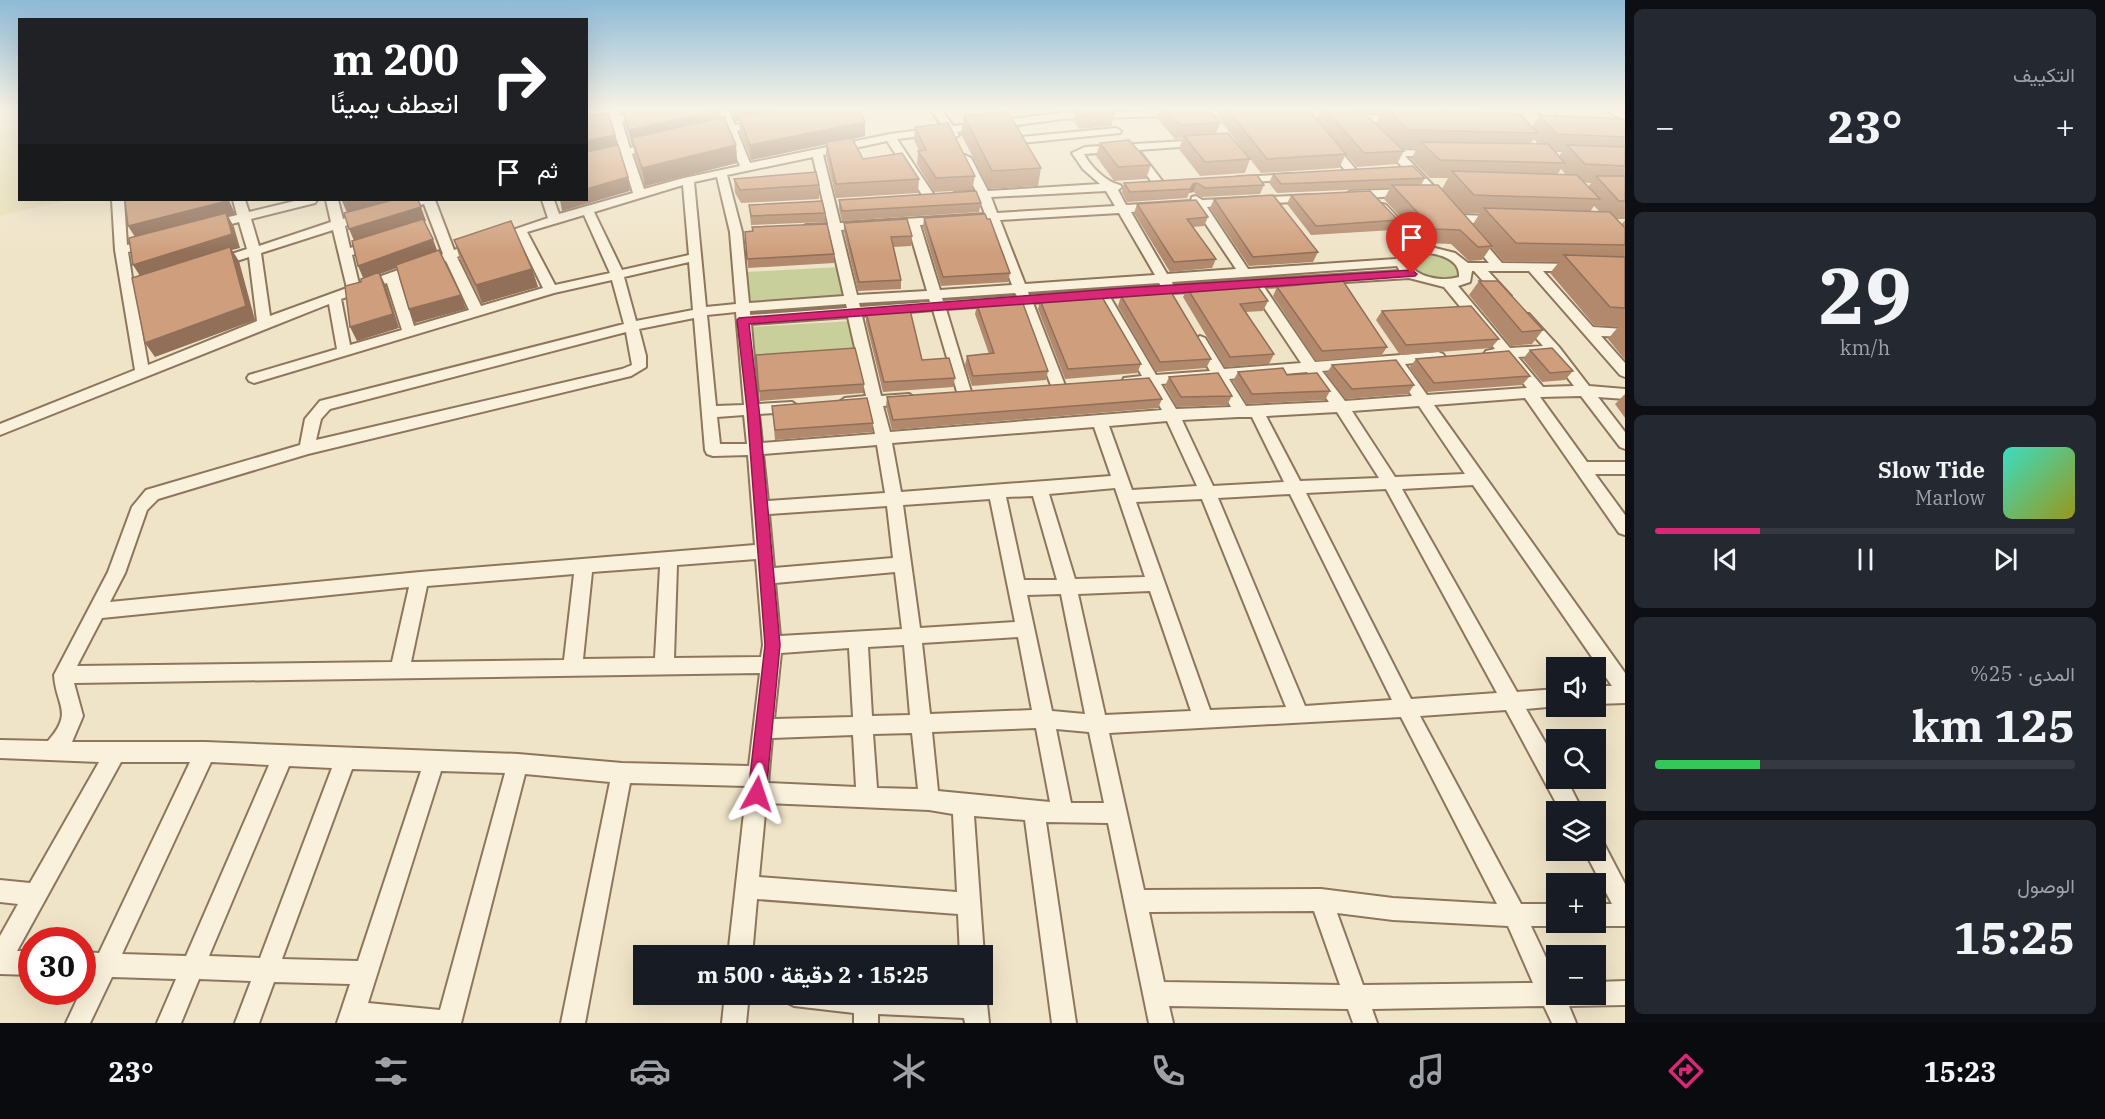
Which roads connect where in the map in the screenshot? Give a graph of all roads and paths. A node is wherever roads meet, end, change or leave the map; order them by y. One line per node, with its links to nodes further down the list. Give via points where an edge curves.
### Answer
1 (605, 157): 12 (street)
2 (628, 157): 28 (street)
3 (742, 157): 14 (street)
4 (795, 157): 14 (street)
5 (818, 157): 53 (street)
6 (903, 157): 31 (street)
7 (965, 157): 30 (street)
8 (1079, 157): 25 (street)
9 (1138, 157): 23 (street, via 1165,184)
10 (1340, 157): 16 (street)
11 (1398, 157): 26 (street, via 1407,170)
12 (588, 161)
13 (1247, 166): 18 (street)
14 (746, 167): 15 (street)
15 (721, 172): 19 (street); 92 (street, via 737,210 741,232)
16 (1354, 173)
17 (1310, 176): 18 (street)
18 (1257, 179): 20 (street); 40 (street)
19 (688, 180): 28 (street); 65 (street)
20 (1221, 181)
21 (1047, 184): 25 (street); 30 (street); 44 (street)
22 (1446, 184): 26 (street)
23 (1146, 185)
24 (1131, 186): 25 (street)
25 (1110, 187): 43 (street)
26 (1430, 188): 29 (street); 48 (street)
27 (1188, 190): 41 (street)
28 (639, 193): 42 (street)
29 (1369, 194): 40 (street); 60 (street)
30 (984, 195): 31 (street); 46 (street)
31 (930, 198): 32 (street)
32 (916, 199)
33 (118, 201): 61 (street)
34 (239, 201): 45 (street)
35 (307, 201): 45 (street)
36 (332, 201): 51 (street)
37 (420, 201): 51 (street)
38 (429, 201): 52 (street)
39 (548, 201): 47 (street)
40 (1274, 203): 41 (street)
41 (1198, 204): 43 (street); 77 (street)
42 (588, 209): 47 (street); 73 (street)
43 (1124, 209): 44 (street); 79 (street)
44 (1063, 212): 46 (street)
45 (246, 217): 55 (street); 62 (street)
46 (992, 218): 50 (street); 84 (street)
47 (555, 219): 56 (street)
48 (1457, 219): 49 (street); 69 (street)
49 (1516, 221)
50 (913, 223): 53 (street); 87 (street)
51 (337, 224): 62 (street); 63 (street)
52 (438, 224): 54 (street); 64 (street)
53 (835, 228): 57 (street); 88 (street)
54 (423, 229)
55 (194, 230)
56 (520, 230): 64 (street); 83 (street)
57 (791, 230)
58 (163, 239): 61 (street)
59 (385, 241): 63 (street)
60 (1419, 248): 67 (street, via 1404,252); 68 (street, via 1445,253)
61 (121, 250): 81 (street)
62 (254, 251): 71 (street); 93 (street)
63 (345, 253): 82 (street)
64 (450, 256): 76 (street); 90 (street)
65 (695, 257): 73 (street); 91 (street)
66 (1323, 262): 67 (street); 77 (street); 78 (street)
67 (1402, 262): 74 (street)
68 (1470, 266): 69 (street); 80 (street, via 1465,279); 101 (street)
69 (1498, 266): 70 (street)
70 (1532, 266): 72 (street); 97 (street)
71 (202, 267)
72 (1594, 267)
73 (617, 274): 83 (street); 94 (street)
74 (1412, 274): 78 (street); 80 (street, via 1429,282)
75 (171, 277): 81 (street)
76 (392, 277): 82 (street); 96 (street)
77 (1249, 278): 78 (street); 79 (street); 106 (street)
78 (1336, 278)
79 (1166, 283): 84 (street); 85 (street); 89 (street)
80 (1449, 284): 102 (street)
81 (128, 290): 107 (street)
82 (354, 290): 86 (street)
83 (551, 290): 90 (street)
84 (1022, 293): 85 (street); 87 (street); 113 (street)
85 (1101, 294): 111 (street)
86 (334, 297): 93 (street); 100 (street)
87 (936, 299): 88 (street); 117 (street)
88 (853, 306): 92 (street); 120 (street)
89 (1180, 308)
90 (476, 311): 96 (street)
91 (700, 312): 92 (street); 94 (street); 125 (street)
92 (743, 314): 124 (street)
93 (264, 323): 107 (street)
94 (633, 326): 132 (street, via 325,405 310,424); 132 (street, via 640,363 637,369)
95 (1191, 327): 109 (street)
96 (409, 331): 100 (street)
97 (1589, 331): 98 (street); 108 (street)
98 (1625, 333)
99 (1382, 343): 105 (street)
100 (344, 350): 110 (street)
101 (1554, 350): 102 (street); 114 (street)
102 (1506, 353): 103 (street); 115 (street)
103 (1472, 355)
104 (1450, 357): 105 (street)
105 (1394, 360): 106 (street); 119 (street)
106 (1310, 366): 109 (street); 123 (street)
107 (142, 371): 129 (street)
108 (1625, 372)
109 (1219, 375): 111 (street); 126 (street)
110 (254, 378)
111 (1151, 380): 112 (street); 127 (street)
112 (1116, 383)
113 (1059, 388)
114 (1587, 391): 115 (street); 116 (street); 130 (street)
115 (1534, 392): 119 (street); 134 (street)
116 (1625, 394)
117 (965, 395)
118 (920, 398): 120 (street)
119 (1421, 399): 123 (street); 136 (street)
120 (874, 401): 121 (street); 131 (street)
121 (830, 404)
122 (808, 406): 124 (street)
123 (1341, 407): 126 (street); 137 (street)
124 (753, 409): 125 (street); 133 (street)
125 (709, 412): 133 (street, via 713,450)
126 (1250, 412): 127 (street); 139 (street)
127 (1172, 415): 128 (street); 141 (street)
128 (1100, 422): 131 (street); 138 (street)
129 (0, 430)
130 (1622, 435)
131 (883, 439): 133 (street); 143 (street)
132 (308, 448): 155 (street, via 147,497)
133 (756, 449): 144 (street)
134 (1582, 468): 135 (street); 145 (street)
135 (1625, 468)
136 (1477, 479): 137 (street); 165 (street)
137 (1391, 483): 139 (street); 168 (street)
138 (1123, 488): 140 (street); 141 (street); 152 (street)
139 (1295, 488): 141 (street); 169 (street)
140 (1039, 489): 142 (street); 153 (street)
141 (1207, 491): 170 (street)
142 (997, 492): 143 (street); 154 (street)
143 (894, 498): 144 (street); 148 (street)
144 (762, 508): 146 (street)
145 (1625, 528)
146 (765, 551): 147 (street); 150 (street)
147 (669, 560): 149 (street); 160 (street)
148 (903, 564): 150 (street); 157 (street)
149 (584, 567): 151 (street); 162 (street)
150 (768, 576): 159 (street)
151 (420, 579): 155 (street); 163 (street)
152 (1156, 584): 153 (street); 171 (street)
153 (1068, 586): 154 (street); 174 (street)
154 (1017, 588): 156 (street)
155 (97, 611): 164 (street)
156 (1026, 629): 157 (street); 172 (street)
157 (912, 637): 158 (street); 173 (street)
158 (858, 641): 159 (street); 175 (street)
159 (772, 645): 161 (street)
160 (664, 665): 161 (street); 162 (street)
161 (771, 665): 176 (street)
162 (573, 667): 163 (street)
163 (399, 672): 164 (street)
164 (63, 675): 177 (street, via 73,716 67,733)
165 (1625, 692): 166 (street)
166 (1606, 694)
167 (1546, 698): 168 (street)
168 (1512, 700): 169 (street); 189 (street)
169 (1406, 708): 170 (street); 202 (street)
170 (1299, 715): 171 (street)
171 (1203, 718): 174 (street)
172 (1044, 719): 173 (street); 174 (street); 192 (street)
173 (921, 722): 175 (street); 188 (street)
174 (1098, 724): 193 (street)
175 (864, 725): 176 (street); 187 (street)
176 (763, 729): 186 (street)
177 (53, 750): 178 (street); 180 (street)
178 (2, 752)
179 (205, 752): 180 (street); 181 (street); 209 (street)
180 (115, 753): 197 (street)
181 (283, 756): 182 (street); 212 (street)
182 (345, 759): 183 (street); 213 (street)
183 (434, 762): 184 (street); 214 (street)
184 (518, 764): 185 (street); 231 (street)
185 (622, 773): 186 (street); 232 (street)
186 (758, 785): 187 (street); 195 (street)
187 (867, 798): 188 (street)
188 (929, 800): 190 (street)
189 (1567, 801)
190 (963, 806): 191 (street); 200 (street)
191 (1034, 810): 192 (street); 234 (street)
192 (1064, 813): 193 (street)
193 (1116, 813): 199 (street)
194 (1600, 861): 201 (street)
195 (746, 887): 200 (street); 206 (street)
196 (0, 891): 197 (street)
197 (36, 895): 208 (street)
198 (1322, 900): 199 (street); 202 (street, via 1393,909); 220 (street)
199 (1135, 901): 217 (street)
200 (968, 904): 207 (street)
201 (1625, 906)
202 (1514, 914): 203 (street); 215 (street)
203 (1546, 915)
204 (1606, 915): 205 (street)
205 (1625, 915)
206 (741, 945)
207 (971, 945)
208 (0, 960): 210 (street)
209 (96, 961)
210 (18, 962)
211 (96, 965): 212 (street)
212 (194, 968): 213 (street); 229 (street)
213 (265, 970): 214 (street); 230 (street)
214 (366, 973): 227 (street)
215 (1546, 985)
216 (1625, 993): 218 (street)
217 (1154, 994): 220 (street); 235 (street)
218 (1606, 994)
219 (1546, 996): 220 (street)
220 (1357, 997): 236 (street)
221 (83, 1005): 228 (street)
222 (736, 1005): 233 (street)
223 (838, 1005): 226 (street)
224 (1555, 1005): 237 (street)
225 (975, 1008): 226 (street)
226 (866, 1012)
227 (351, 1018): 231 (street)
228 (78, 1023)
229 (169, 1023)
230 (247, 1023)
231 (449, 1023)
232 (573, 1023)
233 (734, 1023)
234 (1064, 1023)
235 (1161, 1023)
236 (1365, 1023)
237 (1564, 1023)

